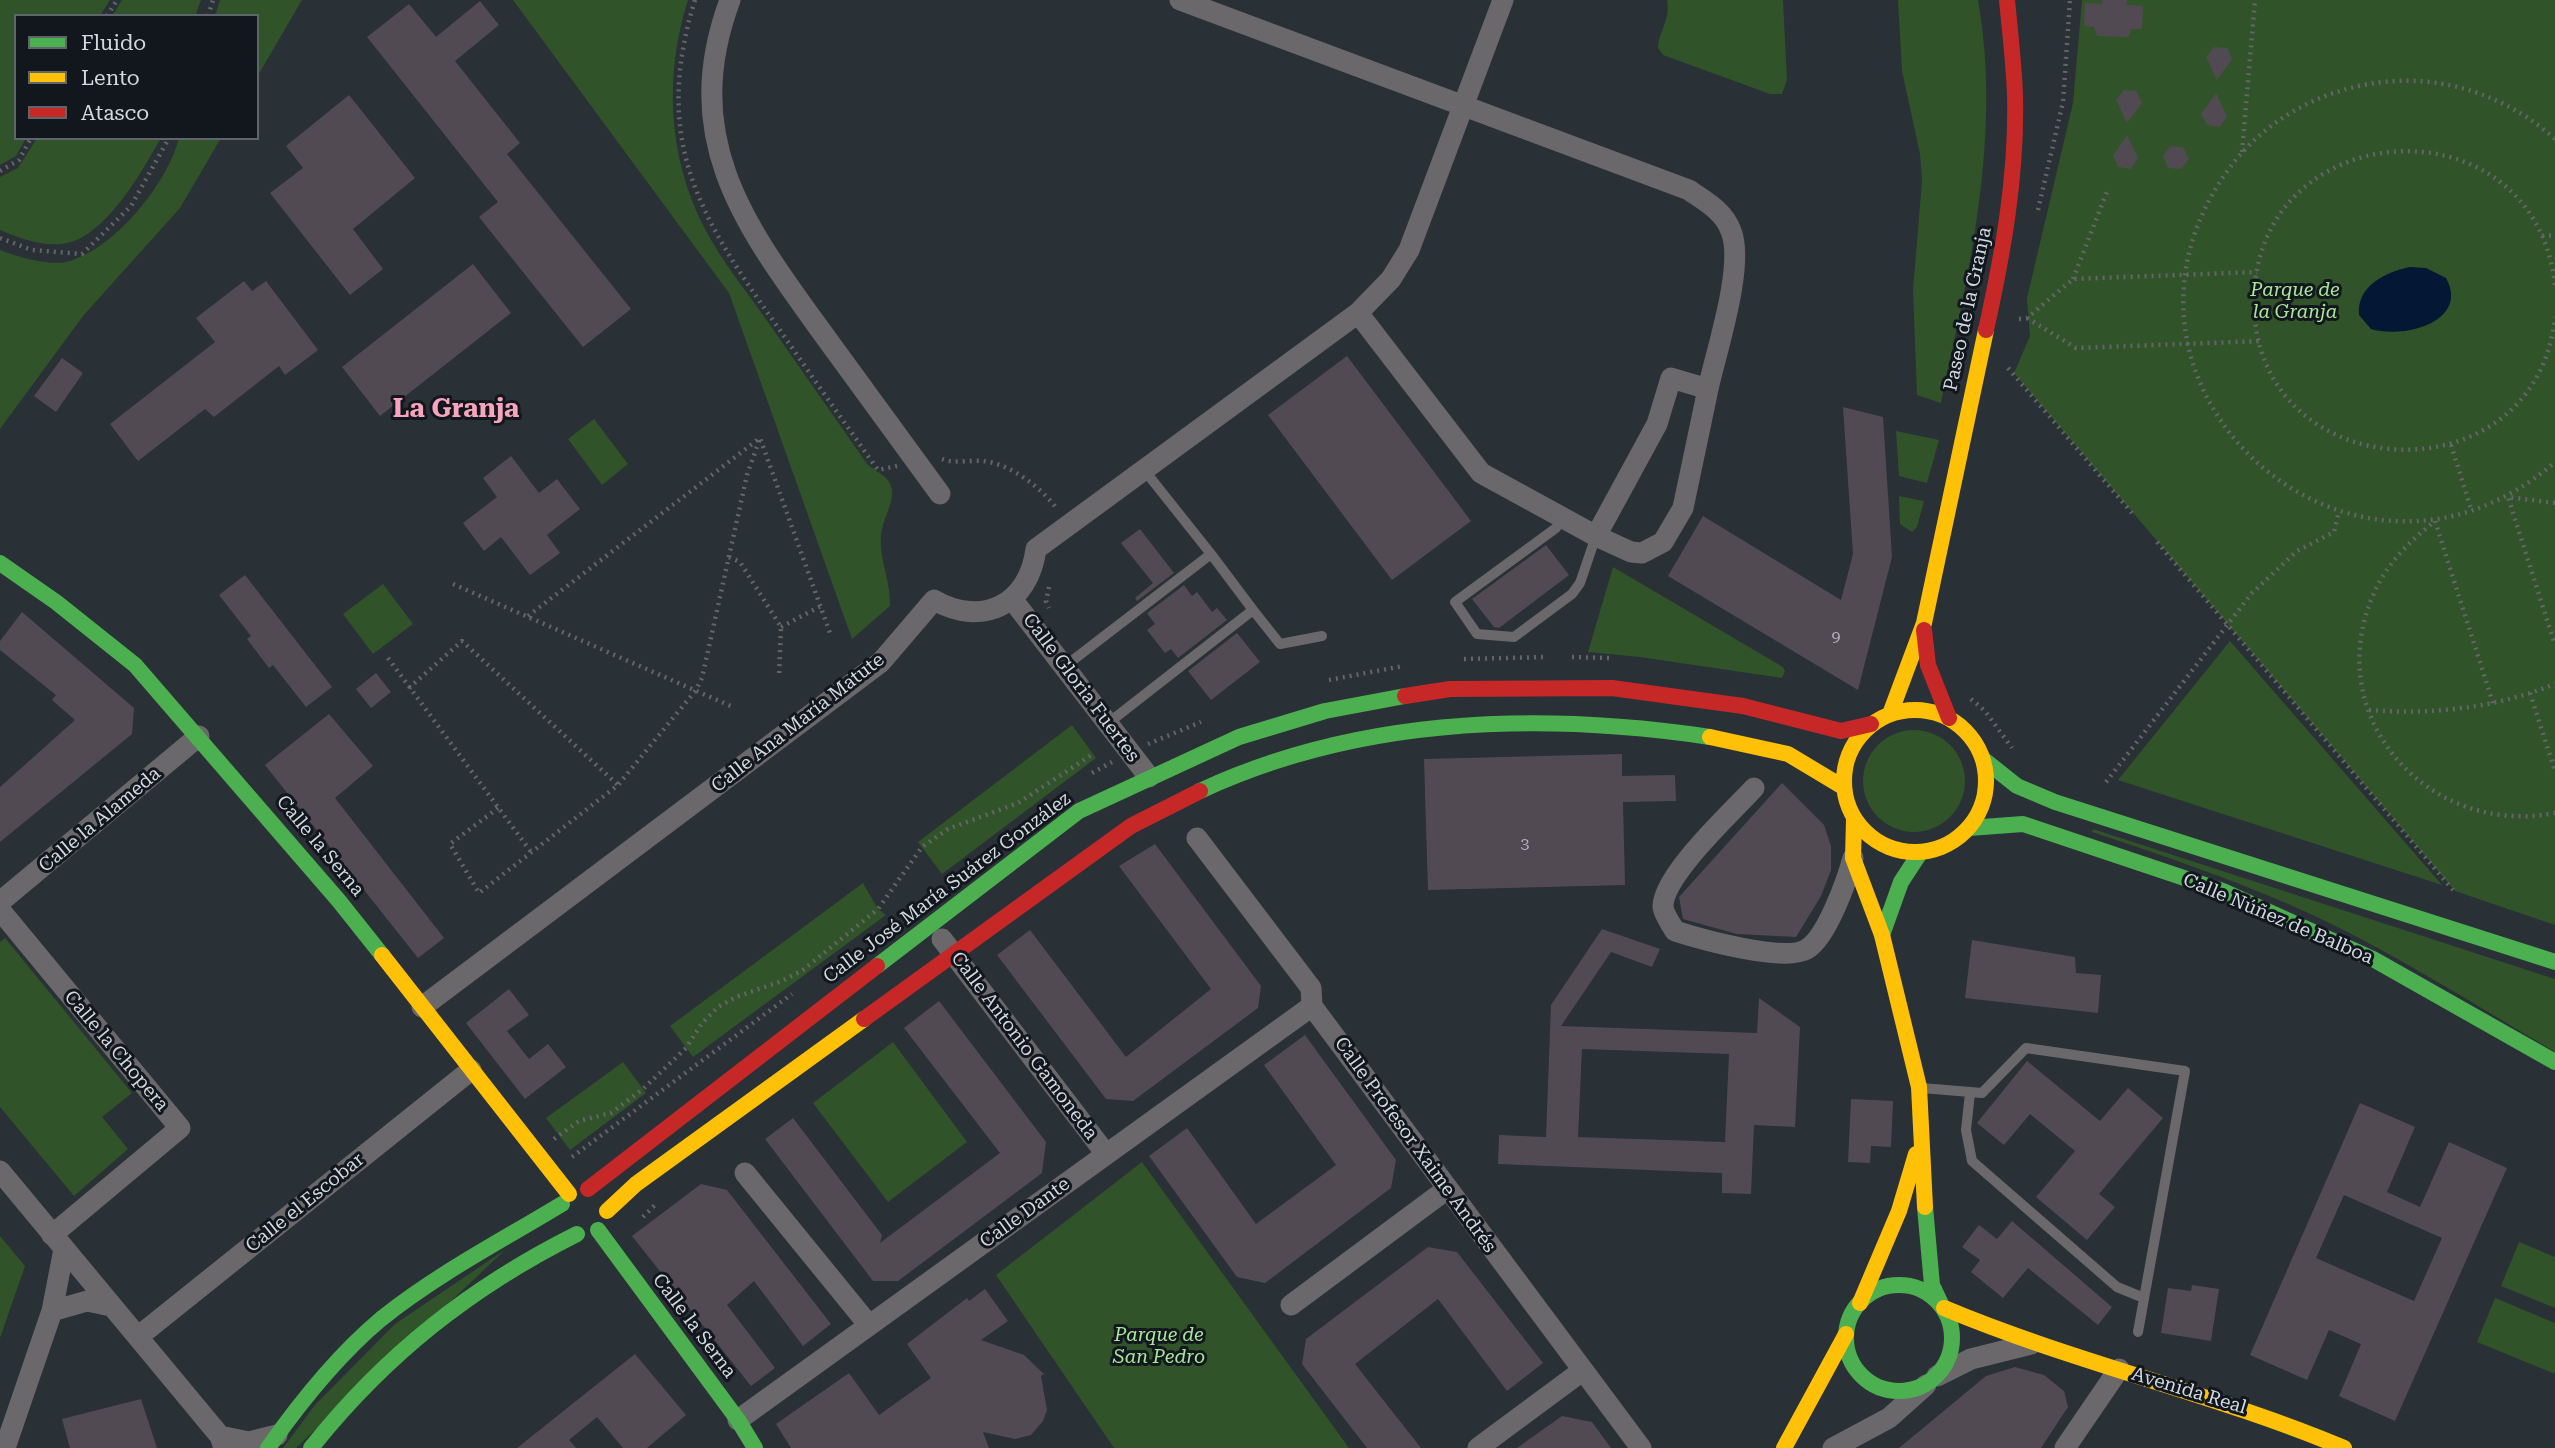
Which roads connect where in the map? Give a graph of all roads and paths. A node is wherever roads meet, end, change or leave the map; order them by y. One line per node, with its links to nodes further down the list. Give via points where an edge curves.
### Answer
1 (730, 0): 36 (street, via 712,74 712,113 725,177 757,243)
2 (1180, 0): 7 (street)
3 (1503, 0): 7 (street)
4 (2007, 0): 58 (main road, Paseo de la Granja, via 2015,96 2014,171 2006,239)
5 (2070, 0): 14 (path, via 2063,102)
6 (2255, 0): 11 (path)
7 (1464, 106): 22 (street, via 1409,250 1391,279); 31 (street, via 1689,190 1716,208 1731,231 1734,278)
8 (2555, 139): 11 (path, via 2513,108 2483,94 2452,85 2403,80 2370,83 2323,97 2279,120)
9 (30, 140): 12 (path, via 19,160)
10 (168, 140): 17 (path, via 131,206 82,254 32,250)
11 (2242, 153): 19 (path, via 2206,207)
12 (0, 171)
13 (2108, 189): 20 (path)
14 (2036, 219)
15 (2555, 235): 16 (path)
16 (2542, 236): 18 (path, via 2515,196 2479,169 2437,153 2381,151 2338,165 2301,191 2274,227); 21 (path)
17 (0, 238)
18 (2257, 272): 19 (path); 28 (path, via 2254,303)
19 (2187, 275): 20 (path); 29 (path)
20 (2073, 279): 25 (path)
21 (2555, 285)
22 (1357, 313): 35 (street); 43 (street, via 1481,473)
23 (2014, 313): 27 (path)
24 (2555, 317): 33 (path, via 2546,354 2524,394 2491,425)
25 (2027, 318): 26 (path); 29 (path, via 2076,348)
26 (2019, 319)
27 (2011, 326)
28 (2260, 341): 29 (path); 33 (path, via 2288,396 2331,433 2362,446 2395,452)
29 (2189, 344): 41 (path, via 2208,399 2245,453 2290,489)
30 (2008, 368): 42 (path)
31 (1708, 389): 46 (street, via 1671,378 1657,424); 46 (street, via 1683,508 1672,531 1663,542 1642,553)
32 (760, 438): 49 (path); 54 (path); 56 (path)
33 (2451, 444): 40 (path)
34 (2555, 462): 38 (path)
35 (1145, 471): 45 (street); 48 (lane)
36 (940, 494)
37 (1047, 495): 45 (path)
38 (2508, 497): 39 (path); 40 (path); 63 (path)
39 (2555, 503)
40 (2471, 509): 44 (path)
41 (2339, 511): 44 (path, via 2391,521); 59 (path, via 2334,532 2297,551)
42 (2132, 513)
43 (1562, 518): 46 (street); 46 (lane, via 1556,528 1455,602 1477,634 1514,637 1572,594)
44 (2435, 521): 72 (path); 74 (path, via 2394,560 2370,602 2360,660)
45 (1070, 526): 53 (street, via 1036,549 1026,583)
46 (1596, 537)
47 (2157, 542): 59 (path)
48 (1211, 554): 55 (lane); 65 (lane)
49 (729, 557): 60 (path, via 740,562); 69 (path, via 702,678)
50 (0, 563): 79 (main road, Calle la Serna, via 135,665)
51 (1051, 579): 57 (path, via 1046,601)
52 (453, 584): 56 (path)
53 (1012, 599): 65 (street, Calle Gloria Fuertes); 110 (street, Calle Ana María Matute, via 979,613 962,612 934,600 881,662)
54 (821, 606): 60 (path); 61 (path)
55 (1253, 610): 62 (lane, via 1280,644); 76 (lane)
56 (528, 616): 69 (path)
57 (1054, 618)
58 (1924, 623): 75 (main road, Paseo de la Granja); 77 (main road, Paseo de la Granja, via 1928,665)
59 (2227, 624): 86 (path); 100 (path)
60 (781, 627): 66 (path)
61 (830, 633)
62 (1322, 636)
63 (2555, 645)
64 (387, 658): 68 (path)
65 (1064, 667): 76 (street, Calle Gloria Fuertes)
66 (779, 677)
67 (2555, 684): 70 (path)
68 (409, 688): 87 (path, via 462,641); 90 (path)
69 (695, 691): 73 (path); 87 (path)
70 (2530, 694): 72 (path); 84 (path)
71 (1967, 696): 81 (path, via 1985,711)
72 (2493, 703): 74 (path, via 2438,711)
73 (733, 708)
74 (2369, 710): 91 (path, via 2396,759 2441,797 2497,816)
75 (1890, 714): 77 (main road, via 1930,711); 78 (main road)
76 (1115, 717): 80 (path); 85 (street, Calle Gloria Fuertes)
77 (1949, 718): 83 (main road, via 1969,736)
78 (1871, 724): 85 (main road, Calle José María Suárez González, via 1841,731 1743,706 1612,688 1450,689 1369,701 1282,723); 88 (main road, via 1855,741 1845,763)
79 (199, 736): 101 (street, Calle la Alameda); 110 (main road, Calle la Serna)
80 (1151, 742)
81 (2014, 751)
82 (1093, 754): 119 (path, via 1018,803 948,829 922,847 878,909 803,970 718,1007 686,1048 643,1089 611,1112 579,1121)
83 (1983, 759): 93 (main road, via 1982,807); 106 (main road, Calle Núñez de Balboa, via 2017,786 2054,802)
84 (2555, 771)
85 (1149, 777): 97 (main road, Calle José María Suárez González, via 1079,811)
86 (2106, 782)
87 (618, 785): 95 (path)
88 (1843, 787): 92 (main road); 105 (main road, via 1802,760 1765,747 1600,723 1436,727 1348,742 1263,765 1174,803)
89 (1754, 788): 103 (street, via 1665,892 1663,909 1675,931 1723,946 1794,954 1817,940)
90 (498, 808): 95 (path); 95 (path, via 450,844 479,893)
91 (2555, 813)
92 (1854, 820): 96 (main road, via 1882,846); 98 (main road)
93 (1969, 828): 96 (main road, via 1955,841); 111 (main road, Calle Núñez de Balboa, via 2023,824 2223,891 2373,959)
94 (1197, 838): 109 (street, Calle Profesor Xaime Andrés, via 1311,988)
95 (531, 852)
96 (1920, 853): 104 (main road)
97 (1021, 856): 99 (main road); 108 (main road, Calle José María Suárez González)
98 (1853, 858): 103 (street, via 1846,885); 104 (main road)
99 (1009, 889)
100 (2453, 890)
101 (0, 902)
102 (0, 910): 132 (street, Calle la Chopera, via 180,1128)
103 (1827, 920): 104 (street, via 1843,908 1859,908)
104 (1877, 926): 115 (main road)
105 (945, 942): 120 (street, Calle Antonio Gamoneda); 129 (main road)
106 (2555, 962)
107 (880, 985): 108 (main road)
108 (845, 992): 125 (main road, Calle José María Suárez González)
109 (1312, 1006): 120 (street, Calle Dante); 124 (street, Calle Profesor Xaime Andrés)
110 (422, 1007): 114 (main road, Calle la Serna)
111 (2530, 1049): 112 (main road, Calle Núñez de Balboa); 113 (street, Calle Núñez de Balboa)
112 (2555, 1062)
113 (2555, 1068)
114 (471, 1070): 126 (main road, Calle la Serna); 142 (street, Calle el Escobar)
115 (1919, 1087): 116 (lane); 117 (main road)
116 (1970, 1093): 133 (lane, via 1966,1130 1972,1161 2117,1287); 133 (lane, via 1982,1093 2026,1048 2185,1071)
117 (1922, 1121): 134 (main road, via 1899,1211); 137 (main road, via 1928,1257)
118 (603, 1136): 121 (path, via 574,1158)
119 (554, 1140)
120 (1107, 1154): 139 (street, Calle Dante)
121 (563, 1155)
122 (0, 1171): 132 (street)
123 (745, 1173): 139 (street)
124 (1447, 1188): 135 (street); 145 (street, Calle Profesor Xaime Andrés)
125 (588, 1189): 126 (main road); 129 (main road, via 603,1199)
126 (566, 1199): 131 (main road, Calle la Serna, via 565,1225); 149 (main road, via 398,1307 310,1389)
127 (663, 1199): 128 (path)
128 (652, 1207)
129 (607, 1211): 130 (main road)
130 (598, 1230): 131 (main road); 147 (main road, Calle la Serna)
131 (577, 1234): 151 (main road, via 482,1288 415,1334 346,1403)
132 (58, 1242): 136 (street); 138 (street)
133 (2144, 1298): 140 (lane)
134 (1860, 1303): 137 (main road, via 1885,1287 1901,1285 1916,1287); 141 (main road)
135 (1292, 1305)
136 (111, 1306): 138 (street, via 87,1301); 142 (street)
137 (1942, 1306): 143 (main road, Avenida Real); 146 (main road, via 1952,1348 1947,1363)
138 (52, 1311): 150 (street)
139 (868, 1324): 147 (street, Calle Dante)
140 (2138, 1332)
141 (1846, 1334): 146 (main road, via 1853,1366 1878,1388 1894,1392); 155 (main road)
142 (139, 1336): 148 (street)
143 (2031, 1344): 144 (main road, Avenida Real); 146 (street, Avenida Real, via 1971,1359)
144 (2119, 1369): 157 (street); 158 (main road, Avenida Real, via 2276,1419)
145 (1582, 1371): 153 (street); 154 (street, Calle Profesor Xaime Andrés)
146 (1932, 1380): 156 (street, Avenida Real, via 1889,1418)
147 (738, 1420): 152 (main road, Calle la Serna)
148 (222, 1442): 149 (street)
149 (273, 1442)
150 (5, 1448)
151 (311, 1448)
152 (755, 1448)
153 (1478, 1448)
154 (1641, 1448)
155 (1784, 1448)
156 (1833, 1448)
157 (2065, 1448)
158 (2343, 1448)

